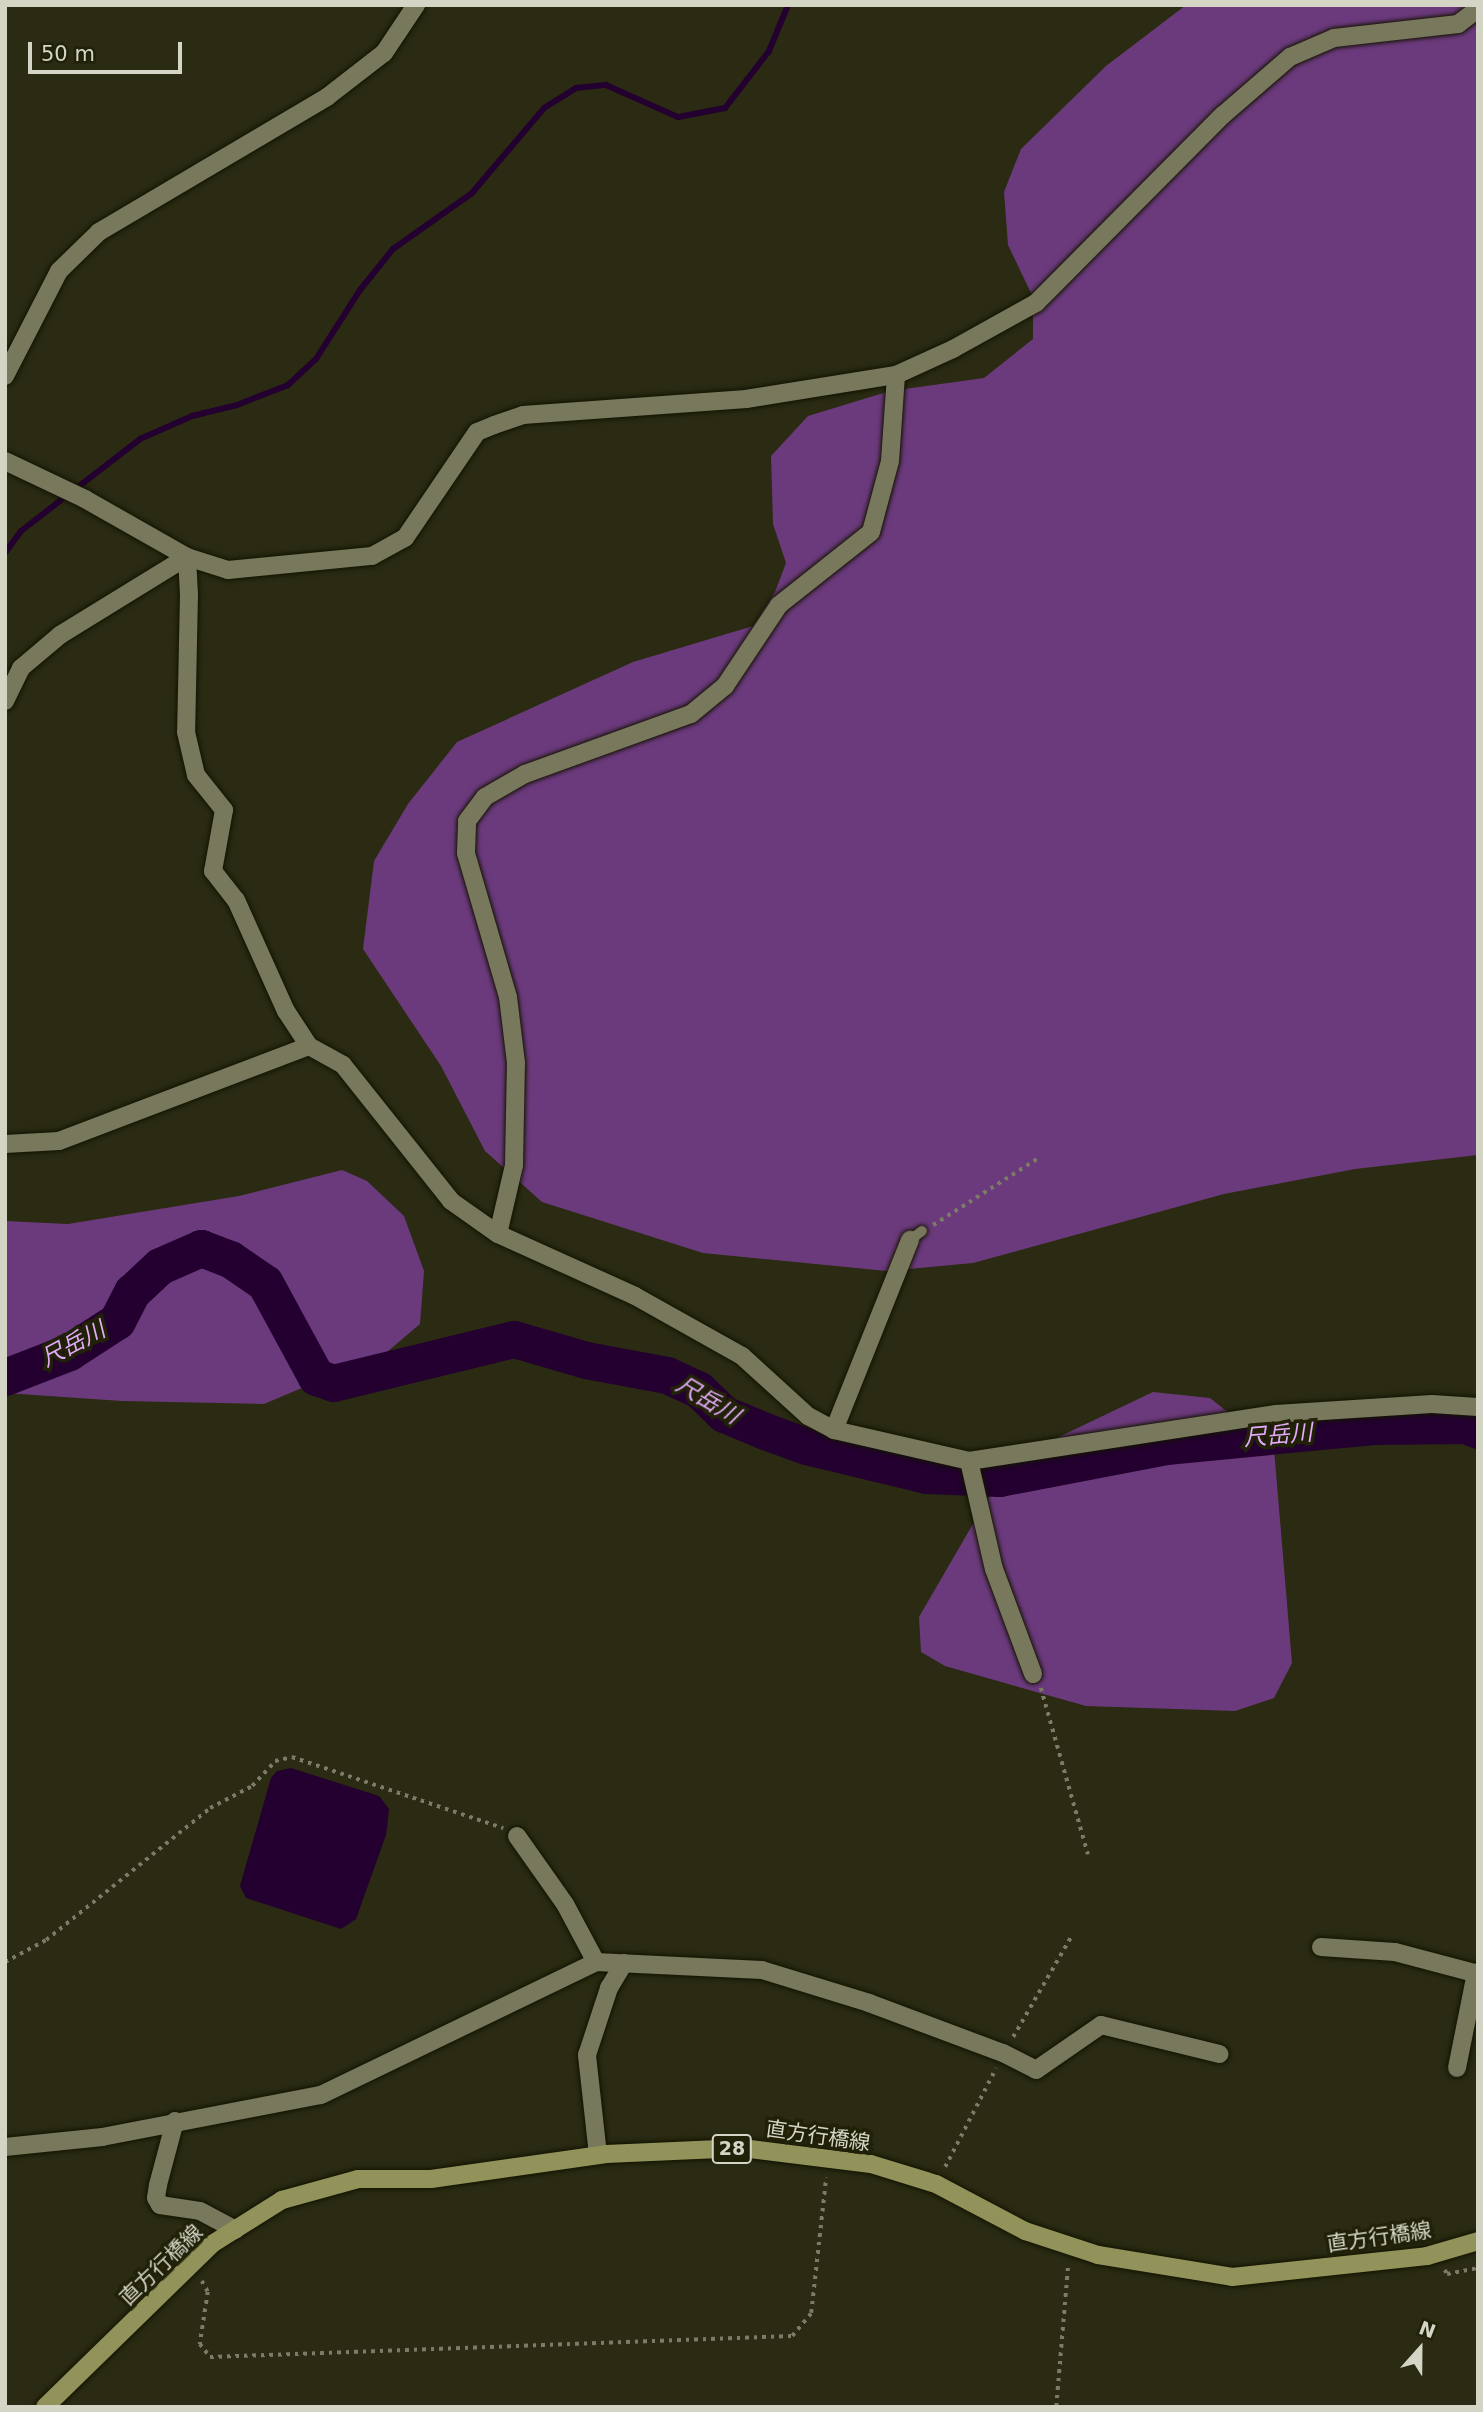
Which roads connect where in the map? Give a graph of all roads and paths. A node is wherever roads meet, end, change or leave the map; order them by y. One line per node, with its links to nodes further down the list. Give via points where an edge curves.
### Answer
1 (416, 5): 4 (street, via 384,53 327,97 99,232 59,271)
2 (1478, 9): 3 (street, via 1458,24 1334,38 1290,57 1223,115 1036,303 995,328)
3 (895, 375): 6 (street, via 746,398 523,415 477,432 405,538 372,556 228,570); 11 (street, via 890,461 871,532 779,605 725,686 691,714 525,774 485,797 467,821 466,853 508,997 516,1063 514,1165)
4 (5, 376)
5 (5, 461): 6 (street, via 85,499)
6 (187, 557): 7 (street, via 60,635 21,668); 8 (street, via 186,732 196,775 224,810 213,870 236,900 286,1011)
7 (5, 701)
8 (309, 1046): 9 (street, via 59,1141); 11 (street, via 343,1065 451,1201)
9 (5, 1144)
10 (1037, 1159): 12 (path)
11 (498, 1234): 14 (street, via 635,1296 742,1356 808,1416)
12 (916, 1236): 14 (street)
13 (1478, 1407): 15 (street, via 1432,1404 1276,1414)
14 (834, 1430): 15 (street)
15 (969, 1461): 16 (street, via 994,1569)
16 (1036, 1678): 18 (path)
17 (517, 1836): 21 (path, via 492,1822 292,1757 275,1761 253,1786 210,1808 46,1940); 22 (street, via 565,1904)
18 (1088, 1854)
19 (1070, 1937): 25 (path)
20 (1321, 1947): 24 (street, via 1395,1952)
21 (5, 1962)
22 (596, 1962): 23 (street); 28 (street, via 321,2095)
23 (624, 1963): 25 (street, via 761,1970 869,2003); 30 (street, via 609,1988 587,2055)
24 (1477, 1974): 27 (street)
25 (1003, 2053): 26 (street, via 1036,2070 1101,2025); 32 (path)
26 (1219, 2053)
27 (1457, 2068)
28 (175, 2122): 29 (street, via 102,2137); 33 (street, via 158,2185 159,2205 200,2211)
29 (5, 2147)
30 (598, 2155): 31 (main road, 直方行橋線 / 28, via 742,2148); 33 (main road, 直方行橋線 / 28, via 431,2179 358,2179 282,2200)
31 (828, 2159): 32 (main road, 直方行橋線 / 28, via 871,2164); 36 (path, via 811,2313 792,2336 210,2357 200,2344 208,2292)
32 (936, 2184): 35 (main road, 直方行橋線 / 28, via 1025,2231)
33 (235, 2230): 36 (main road, 直方行橋線 / 28)
34 (1478, 2241): 35 (main road, 直方行橋線 / 28, via 1427,2256 1232,2277 1098,2255)
35 (1068, 2245): 38 (path)
36 (193, 2263): 37 (main road, 直方行橋線 / 28)
37 (46, 2407)
38 (1056, 2407)

